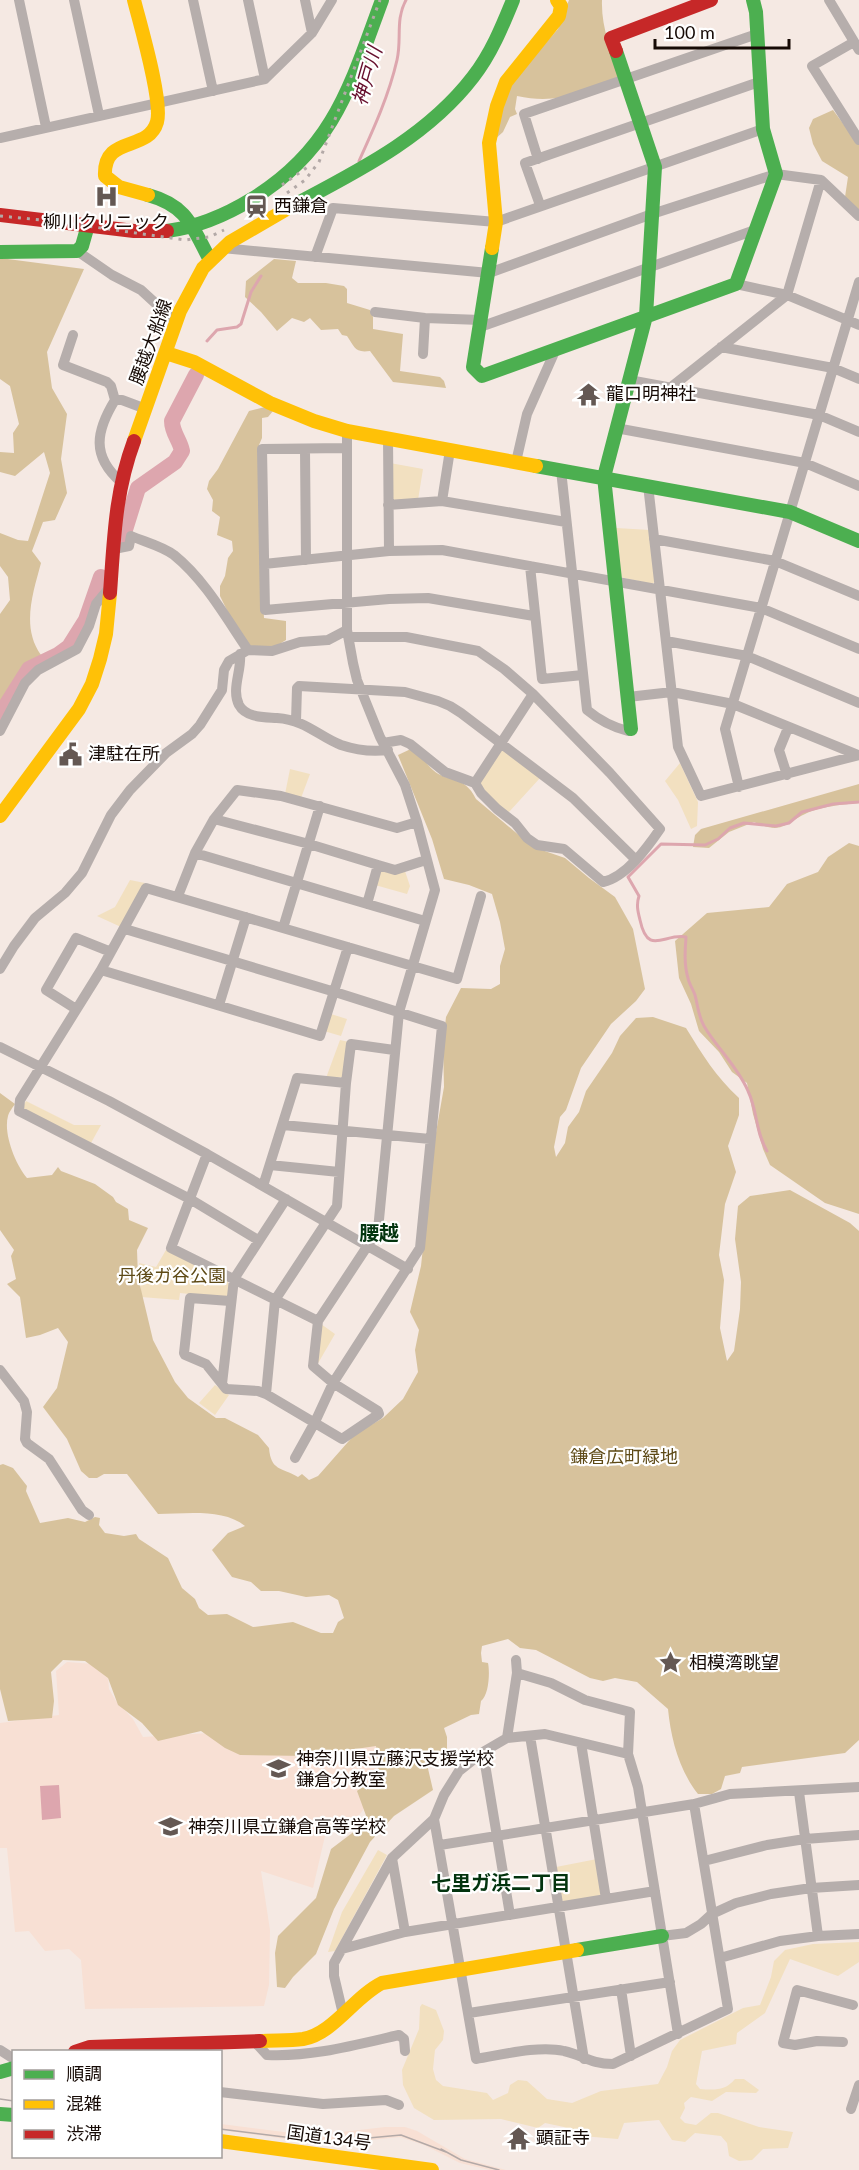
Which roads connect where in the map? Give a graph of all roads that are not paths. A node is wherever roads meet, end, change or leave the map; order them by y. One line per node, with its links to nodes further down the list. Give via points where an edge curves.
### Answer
1 (18, 0): 25 (street)
2 (74, 0): 23 (street)
3 (134, 0): 22 (main road)
4 (193, 0): 21 (street)
5 (248, 0): 18 (street)
6 (305, 0): 15 (street)
7 (332, 0): 15 (street)
8 (382, 0): 39 (main road, via 345,100 315,147 263,193)
9 (513, 0): 41 (main road, 腰越大船線, via 485,63 444,112 387,154)
10 (557, 0): 37 (main road, via 561,6 559,15 503,86 497,106 489,143)
11 (711, 0): 14 (main road)
12 (753, 0): 16 (main road)
13 (829, 0): 17 (street)
14 (695, 3): 19 (main road, via 612,36)
15 (312, 33): 18 (street)
16 (757, 34): 19 (street); 20 (main road)
17 (856, 46): 28 (street, via 812,66)
18 (265, 79): 21 (street)
19 (626, 80): 24 (main road); 29 (street, via 524,114)
20 (759, 82): 24 (street); 26 (main road)
21 (213, 91): 22 (street)
22 (157, 104): 23 (street); 39 (main road, via 158,122 153,131 112,152 104,164 105,176 116,186 175,205)
23 (99, 115): 25 (street)
24 (641, 123): 29 (street); 30 (main road)
25 (46, 127): 27 (street)
26 (763, 129): 30 (street); 31 (main road)
27 (0, 138)
28 (859, 140)
29 (538, 159): 33 (street, via 525,163)
30 (655, 166): 33 (street); 34 (main road)
31 (776, 174): 32 (street); 34 (street); 40 (main road)
32 (821, 180): 36 (street); 50 (street)
33 (540, 206): 37 (street)
34 (652, 214): 46 (main road); 47 (street)
35 (0, 215): 38 (main road)
36 (859, 216)
37 (496, 222): 44 (street, via 333,208); 47 (main road)
38 (88, 225): 39 (main road, via 149,232); 42 (main road)
39 (191, 226): 45 (main road)
40 (755, 230): 46 (street); 49 (main road)
41 (222, 248): 44 (street); 45 (main road, 腰越大船線)
42 (77, 251): 43 (main road); 55 (street, via 141,290)
43 (0, 252)
44 (315, 257): 47 (street)
45 (210, 260): 55 (main road, 腰越大船線, via 195,280)
46 (648, 268): 52 (main road); 56 (street)
47 (489, 273): 56 (main road)
48 (859, 282): 54 (street)
49 (736, 284): 50 (street); 52 (main road)
50 (787, 295): 54 (street); 59 (street)
51 (375, 312): 53 (street)
52 (646, 316): 60 (main road); 65 (main road)
53 (425, 318): 56 (street); 62 (street)
54 (848, 320): 57 (street); 63 (street)
55 (177, 323): 61 (main road, 腰越大船線)
56 (481, 324): 60 (main road, via 473,367 482,376)
57 (859, 325)
58 (73, 335): 67 (street, via 63,366 107,382)
59 (721, 347): 63 (street); 66 (street)
60 (555, 351): 77 (street, via 526,414)
61 (166, 354): 68 (main road, 腰越大船線); 71 (main road, via 194,362 278,406)
62 (423, 354)
63 (833, 368): 64 (street); 69 (street)
64 (859, 379)
65 (629, 380): 66 (street); 70 (main road)
66 (670, 388): 69 (street)
67 (116, 400): 68 (street); 81 (street, via 104,420 98,443 112,475)
68 (146, 410): 81 (main road, 腰越大船線)
69 (819, 415): 72 (street); 78 (street)
70 (616, 428): 78 (street); 80 (main road)
71 (347, 431): 73 (main road); 74 (street)
72 (859, 432)
73 (388, 438): 76 (main road); 85 (street)
74 (346, 448): 75 (street); 92 (street)
75 (305, 450): 93 (street); 95 (street, via 262,449)
76 (450, 450): 77 (main road); 84 (street)
77 (516, 462): 79 (main road)
78 (805, 463): 83 (street); 86 (street)
79 (561, 470): 80 (main road); 87 (street)
80 (604, 477): 82 (main road); 98 (main road)
81 (121, 482): 90 (main road, 腰越大船線)
82 (648, 485): 86 (main road); 88 (street)
83 (859, 486)
84 (442, 501): 85 (street); 87 (street)
85 (388, 505): 91 (street)
86 (790, 512): 89 (main road); 94 (street)
87 (566, 522): 97 (street)
88 (654, 539): 94 (street); 100 (street)
89 (859, 541)
90 (114, 549): 99 (main road, 腰越大船線); 108 (street, via 129,546 131,536 172,554 193,573 219,607)
91 (389, 551): 92 (street); 96 (street, via 442,550)
92 (347, 556): 93 (street); 102 (street)
93 (306, 560): 95 (street)
94 (776, 561): 101 (street); 103 (street)
95 (264, 564): 102 (street, via 265,610)
96 (530, 566): 97 (street); 104 (street)
97 (572, 574): 98 (street); 110 (street)
98 (616, 583): 100 (street); 114 (main road)
99 (111, 586): 120 (street, via 96,604 77,649 38,670 25,683); 128 (main road, 腰越大船線, via 106,642 90,692)
100 (660, 590): 103 (street); 106 (street)
101 (859, 596)
102 (347, 603): 104 (street, via 428,598); 105 (street)
103 (761, 608): 107 (street); 109 (street)
104 (534, 616): 110 (street, via 542,679)
105 (348, 633): 108 (street, via 272,651); 111 (street); 113 (street, via 406,637 470,648 504,669)
106 (666, 640): 109 (street); 112 (street)
107 (859, 649)
108 (244, 652): 117 (street, via 236,695 242,708 258,717); 148 (street, via 226,665 222,690 200,725 130,790 111,815 82,873 35,918)
109 (747, 656): 115 (street); 116 (street)
110 (583, 675): 119 (street, via 587,710 617,729)
111 (361, 690): 117 (street, via 299,686); 121 (street, via 405,692 438,701 461,712); 122 (street)
112 (672, 692): 114 (street); 116 (street); 126 (street, via 678,747 701,796)
113 (533, 694): 121 (street); 133 (street, via 660,830)
114 (628, 697): 119 (main road)
115 (859, 702)
116 (733, 704): 118 (street); 126 (street, via 725,729)
117 (296, 721): 122 (street, via 341,745 365,750)
118 (788, 728): 123 (street); 124 (street, via 779,750)
119 (631, 729)
120 (0, 731)
121 (501, 742): 125 (street); 133 (street, via 573,798)
122 (386, 747): 125 (street, via 401,741 410,744 445,772); 130 (street, via 405,785)
123 (859, 755): 124 (street)
124 (787, 776): 126 (street)
125 (475, 783): 133 (street, via 526,838 537,845 564,849 603,882 616,878)
126 (739, 787)
127 (320, 806): 129 (street, via 237,790); 130 (street, via 397,828); 131 (street)
128 (0, 816)
129 (214, 819): 131 (street); 132 (street)
130 (417, 822): 134 (street)
131 (309, 844): 135 (street); 136 (street)
132 (195, 853): 136 (street); 137 (street)
133 (634, 859)
134 (426, 860): 135 (street, via 395,870); 141 (street, via 435,890)
135 (378, 866): 139 (street)
136 (297, 883): 139 (street); 142 (street)
137 (178, 896): 140 (street); 143 (street, via 147,888)
138 (481, 896): 147 (street, via 458,978)
139 (367, 904): 141 (street)
140 (246, 917): 142 (street); 146 (street)
141 (425, 921): 147 (street)
142 (283, 928): 144 (street)
143 (125, 929): 145 (street); 146 (street)
144 (348, 947): 147 (street); 150 (street)
145 (111, 952): 149 (street); 152 (street, via 76,938 46,990)
146 (233, 961): 150 (street); 151 (street)
147 (413, 966): 153 (street)
148 (0, 969)
149 (101, 970): 151 (street); 152 (street)
150 (335, 992): 151 (street, via 320,1036); 153 (street)
151 (219, 1005)
152 (76, 1009): 156 (street)
153 (399, 1012): 155 (street); 161 (street, via 442,1026)
154 (0, 1047): 156 (street)
155 (394, 1050): 157 (street, via 351,1044); 160 (street)
156 (40, 1068): 162 (street); 166 (street, via 20,1100 19,1111)
157 (346, 1083): 158 (street, via 297,1078); 159 (street)
158 (283, 1125): 159 (street); 163 (street)
159 (344, 1131): 160 (street); 164 (street)
160 (386, 1135): 161 (street); 170 (street, via 378,1230)
161 (430, 1139): 171 (street, via 420,1248)
162 (207, 1154): 165 (street); 166 (street)
163 (270, 1165): 164 (street); 165 (street)
164 (339, 1172): 168 (street, via 337,1206)
165 (263, 1186): 167 (street)
166 (190, 1199): 169 (street); 172 (street, via 171,1248)
167 (286, 1199): 168 (street); 169 (street)
168 (326, 1222): 170 (street); 174 (street)
169 (258, 1240): 172 (street)
170 (367, 1244): 171 (street); 175 (street)
171 (408, 1269): 177 (street)
172 (234, 1279): 173 (street); 174 (street)
173 (230, 1300): 178 (street); 178 (street, via 190,1298 184,1353 206,1364)
174 (275, 1300): 175 (street); 179 (street)
175 (318, 1321): 177 (street, via 313,1366)
176 (0, 1370): 182 (street, via 24,1401 27,1443 49,1459)
177 (333, 1383): 180 (street); 180 (street, via 378,1414 342,1439)
178 (222, 1384): 179 (street, via 226,1389)
179 (266, 1394): 180 (street)
180 (315, 1422): 181 (street)
181 (295, 1458)
182 (89, 1515)
183 (516, 1660): 184 (street)
184 (517, 1673): 186 (street); 189 (street, via 551,1683 585,1700 630,1712)
185 (530, 1736): 186 (street); 187 (street, via 545,1734); 196 (street)
186 (507, 1738): 188 (street)
187 (581, 1743): 189 (street); 195 (street)
188 (483, 1752): 194 (street, via 459,1772); 198 (street)
189 (628, 1754): 193 (street)
190 (859, 1787): 191 (street)
191 (799, 1792): 192 (street, via 730,1794); 199 (street)
192 (694, 1804): 193 (street); 202 (street)
193 (642, 1812): 195 (street); 205 (street)
194 (434, 1819): 200 (street); 201 (street)
195 (593, 1820): 196 (street); 206 (street)
196 (545, 1828): 198 (street); 207 (street)
197 (859, 1834): 199 (street)
198 (497, 1836): 200 (street); 209 (street)
199 (805, 1839): 202 (street); 204 (street)
200 (440, 1845): 210 (street)
201 (392, 1857): 211 (street); 215 (street)
202 (704, 1861): 208 (street)
203 (859, 1885): 204 (street)
204 (811, 1888): 208 (street, via 736,1903); 214 (street)
205 (655, 1891): 206 (street); 213 (street)
206 (606, 1899): 207 (street)
207 (558, 1907): 209 (street); 216 (street)
208 (712, 1914): 213 (street, via 687,1933); 217 (street)
209 (510, 1915): 210 (street)
210 (454, 1924): 211 (street); 218 (street)
211 (405, 1932): 215 (street)
212 (859, 1934): 214 (street)
213 (662, 1936): 216 (main road); 219 (street)
214 (818, 1936): 217 (street, via 780,1941)
215 (342, 1948): 224 (street, via 333,1968)
216 (566, 1952): 218 (main road); 221 (street)
217 (720, 1958): 225 (street, via 728,2009)
218 (461, 1970): 223 (street); 224 (main road, via 372,1987)
219 (670, 1982): 220 (street); 225 (street)
220 (621, 1989): 221 (street); 230 (street)
221 (573, 1997): 223 (street); 231 (street)
222 (854, 2005): 227 (street, via 797,1990 783,2043)
223 (469, 2013): 231 (street, via 476,2060 543,2050 564,2051)
224 (343, 2014): 226 (main road, via 310,2038)
225 (678, 2034): 230 (street)
226 (254, 2041): 228 (main road); 229 (street, via 267,2055 300,2054 399,2036 405,2039)
227 (843, 2042)
228 (81, 2050)
229 (405, 2051)
230 (631, 2056): 231 (street, via 613,2064)
231 (584, 2059)
232 (859, 2085): 235 (street)
233 (222, 2092): 234 (street, via 323,2104 386,2100)
234 (399, 2105)
235 (851, 2109)
236 (222, 2141): 237 (main road, 国道134号)
237 (432, 2170)

